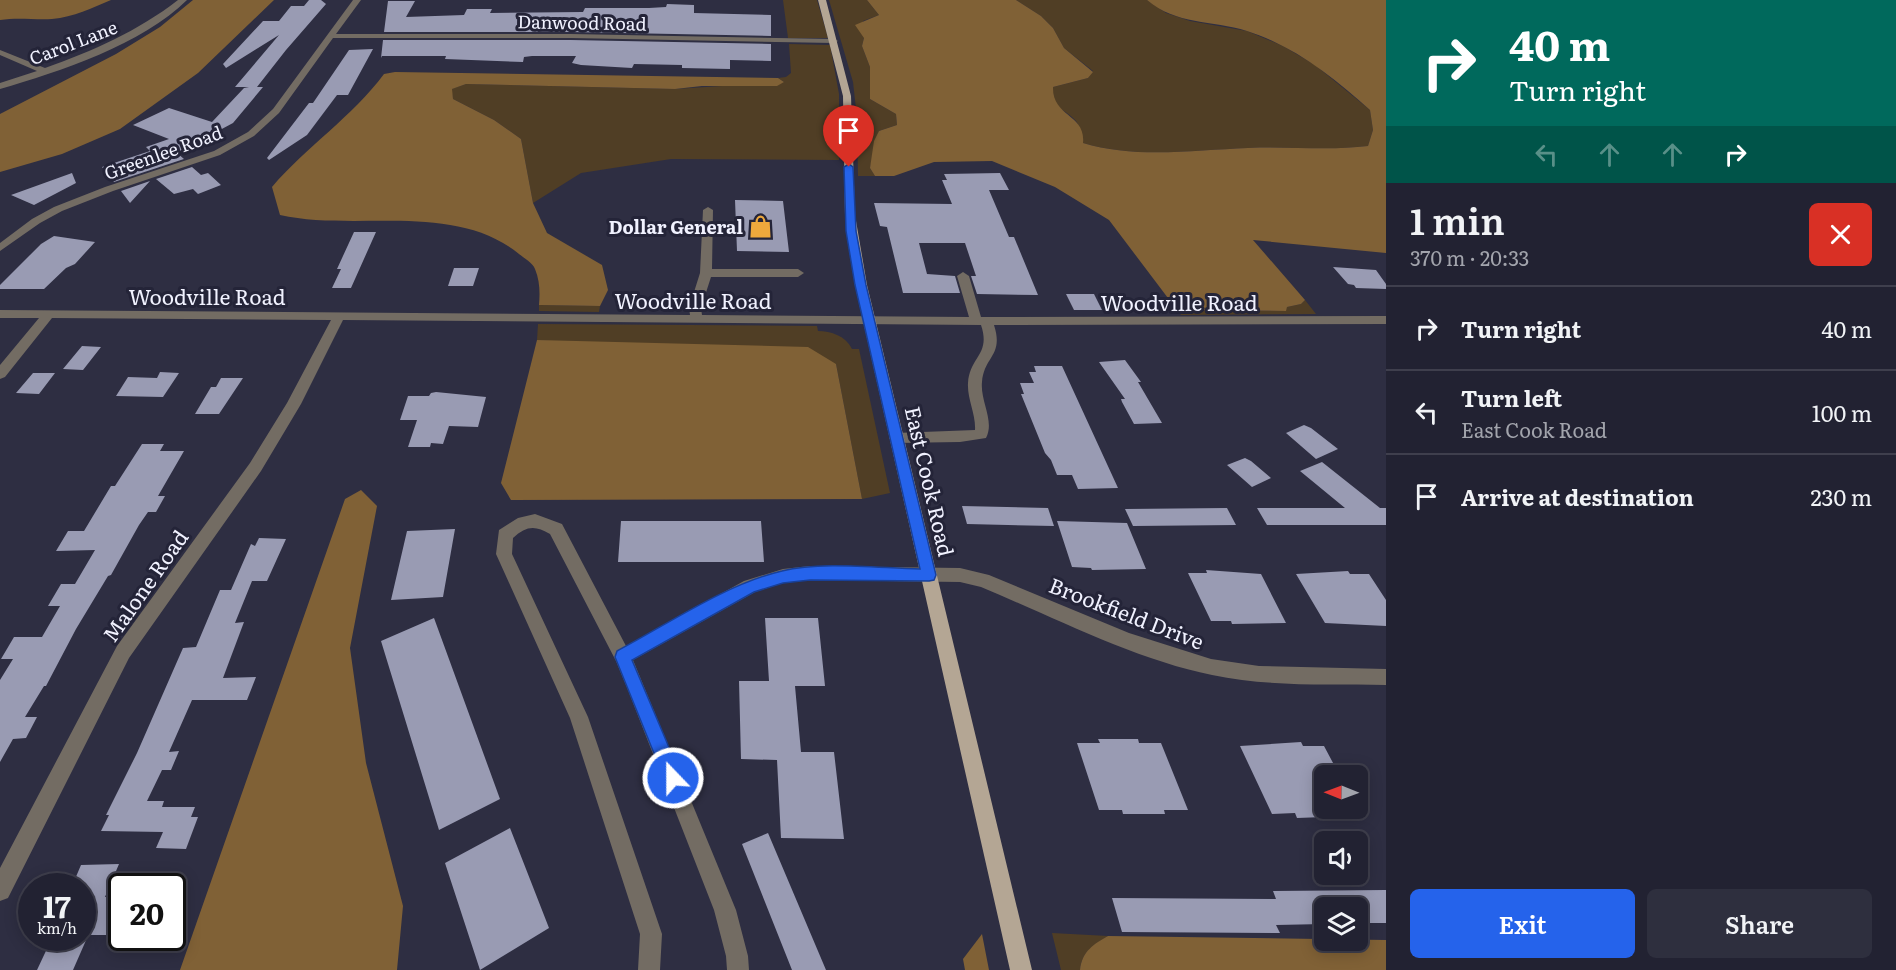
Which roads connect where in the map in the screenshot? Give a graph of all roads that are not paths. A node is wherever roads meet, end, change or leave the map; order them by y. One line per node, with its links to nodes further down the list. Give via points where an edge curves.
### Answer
1 (183, 0): 7 (street, Carol Lane, via 136,33)
2 (357, 0): 4 (street, Greenlee Road)
3 (822, 0): 5 (main road, East Cook Road)
4 (330, 36): 5 (street, Danwood Road); 10 (street, Greenlee Road, via 276,111 252,134 217,153 58,209)
5 (834, 41): 18 (main road, East Cook Road, via 847,96 851,231)
6 (0, 52): 7 (street)
7 (43, 70): 8 (street, Carol Lane)
8 (0, 86)
9 (708, 210): 11 (street)
10 (0, 248)
11 (706, 273): 12 (street); 17 (street, via 695,308)
12 (798, 273)
13 (963, 276): 19 (street)
14 (0, 314): 15 (street, Woodville Road)
15 (49, 314): 16 (street, Woodville Road); 21 (street)
16 (339, 316): 17 (street, Woodville Road); 26 (street, Malone Road, via 269,446 123,652)
17 (696, 318): 18 (street, Woodville Road)
18 (868, 320): 19 (street, Woodville Road); 22 (main road, East Cook Road)
19 (981, 320): 20 (street, Woodville Road); 22 (street, via 993,339 975,376 981,434)
20 (1386, 320)
21 (0, 374)
22 (896, 438): 23 (main road, East Cook Road)
23 (929, 575): 24 (street, Brookfield Drive, via 783,576 750,586); 25 (street, Brookfield Drive, via 983,580 1124,639 1211,667 1259,674); 29 (main road, East Cook Road)
24 (623, 657): 27 (street, via 556,529 543,520 520,521 505,535 504,554 579,717 651,934); 28 (street, via 725,910)
25 (1386, 676)
26 (0, 890)
27 (649, 970)
28 (738, 970)
29 (1021, 970)

